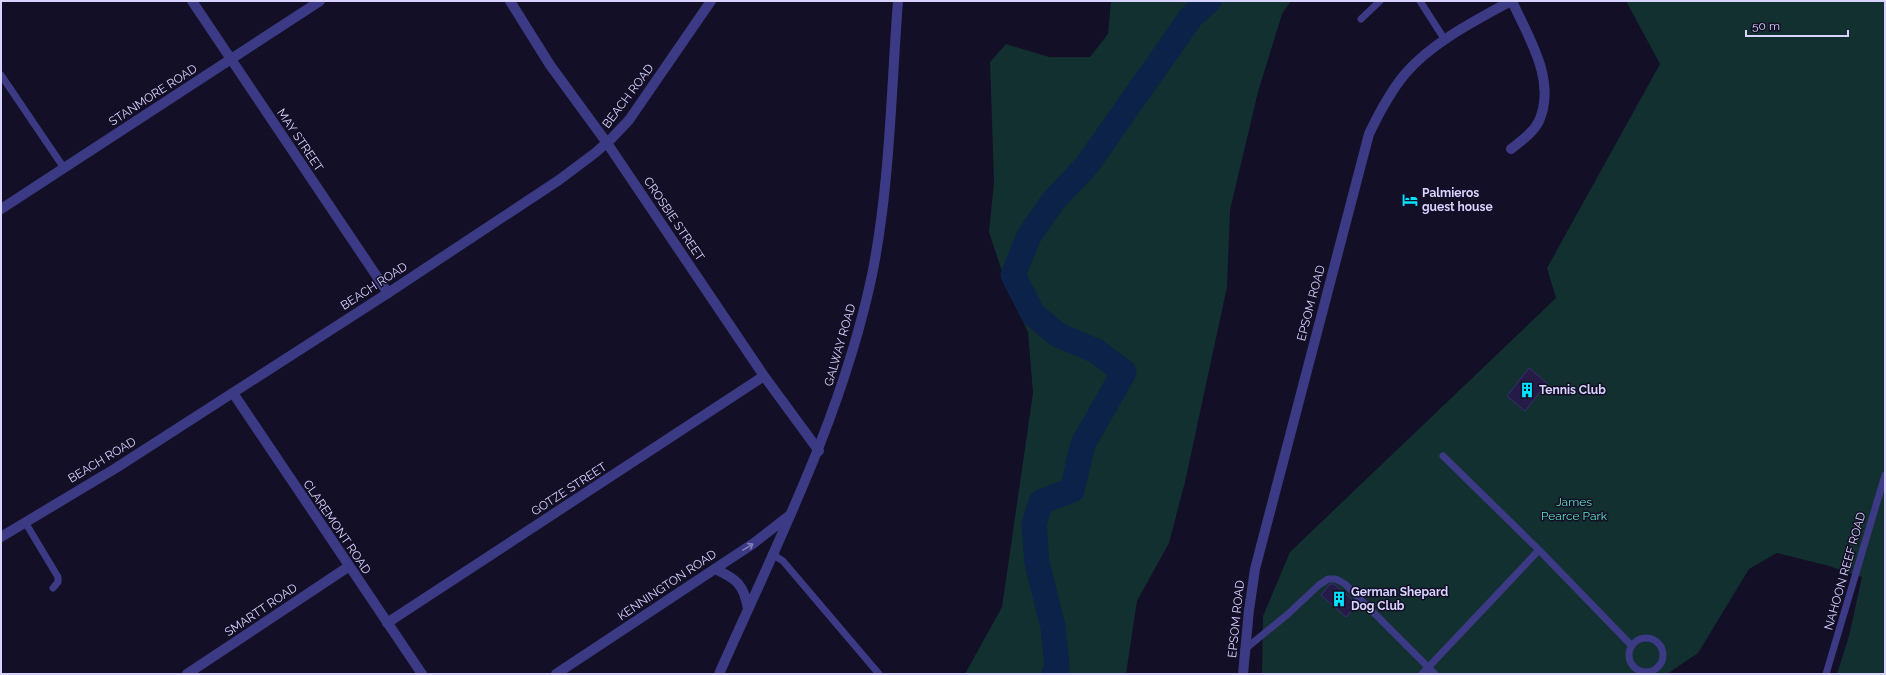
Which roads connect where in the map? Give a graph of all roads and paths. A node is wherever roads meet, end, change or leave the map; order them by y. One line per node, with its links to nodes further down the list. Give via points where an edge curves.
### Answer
1 (192, 1): 11 (street, MAY STREET)
2 (320, 1): 11 (street, STANMORE ROAD)
3 (510, 1): 13 (street, CROSBIE STREET, via 550,65)
4 (711, 1): 13 (street, BEACH ROAD, via 629,120)
5 (898, 1): 20 (street, GALWAY ROAD, via 887,161 876,255 855,345)
6 (1380, 1): 9 (lane)
7 (1420, 1): 10 (lane)
8 (1512, 1): 10 (street, EPSOM ROAD, via 1453,33); 14 (street, via 1541,66 1544,94 1539,120 1527,136)
9 (1361, 19)
10 (1445, 40): 34 (street, EPSOM ROAD, via 1406,73 1384,103 1369,134 1255,569)
11 (230, 60): 15 (street, STANMORE ROAD); 17 (street, MAY STREET)
12 (1, 76): 15 (lane)
13 (607, 143): 17 (street, BEACH ROAD, via 559,180); 18 (street, CROSBIE STREET)
14 (1511, 149)
15 (64, 168): 16 (street, STANMORE ROAD)
16 (1, 209)
17 (388, 293): 19 (street, BEACH ROAD)
18 (764, 376): 20 (street, CROSBIE STREET); 32 (street, GOTZE STREET)
19 (233, 393): 24 (street, BEACH ROAD, via 116,468); 28 (street, CLAREMONT ROAD)
20 (819, 451): 23 (street, GALWAY ROAD)
21 (1443, 456): 26 (lane)
22 (1885, 474): 45 (lane, NAHOON REEF ROAD)
23 (790, 515): 27 (street, GALWAY ROAD); 29 (street, KENNINGTON ROAD, one-way to 23)
24 (25, 522): 25 (street, BEACH ROAD); 30 (lane, via 58,577 58,582)
25 (1, 537)
26 (1539, 550): 33 (lane); 35 (lane)
27 (772, 554): 31 (street, GALWAY ROAD); 41 (lane, via 783,561)
28 (348, 567): 32 (street, CLAREMONT ROAD); 37 (street, SMARTT ROAD)
29 (715, 569): 31 (street, via 730,576 742,586); 39 (street, KENNINGTON ROAD)
30 (53, 588)
31 (748, 609): 40 (street, GALWAY ROAD)
32 (387, 623): 38 (street, CLAREMONT ROAD)
33 (1632, 646): 36 (lane, via 1630,660); 36 (lane, via 1645,638 1655,641 1662,649 1660,664 1651,671)
34 (1244, 650): 35 (lane, via 1319,585 1328,579 1336,578); 42 (street, EPSOM ROAD)
35 (1428, 667): 43 (lane); 44 (lane)
36 (1638, 672)
37 (187, 674)
38 (422, 674)
39 (556, 674)
40 (719, 674)
41 (879, 674)
42 (1243, 674)
43 (1422, 674)
44 (1435, 674)
45 (1826, 674)

